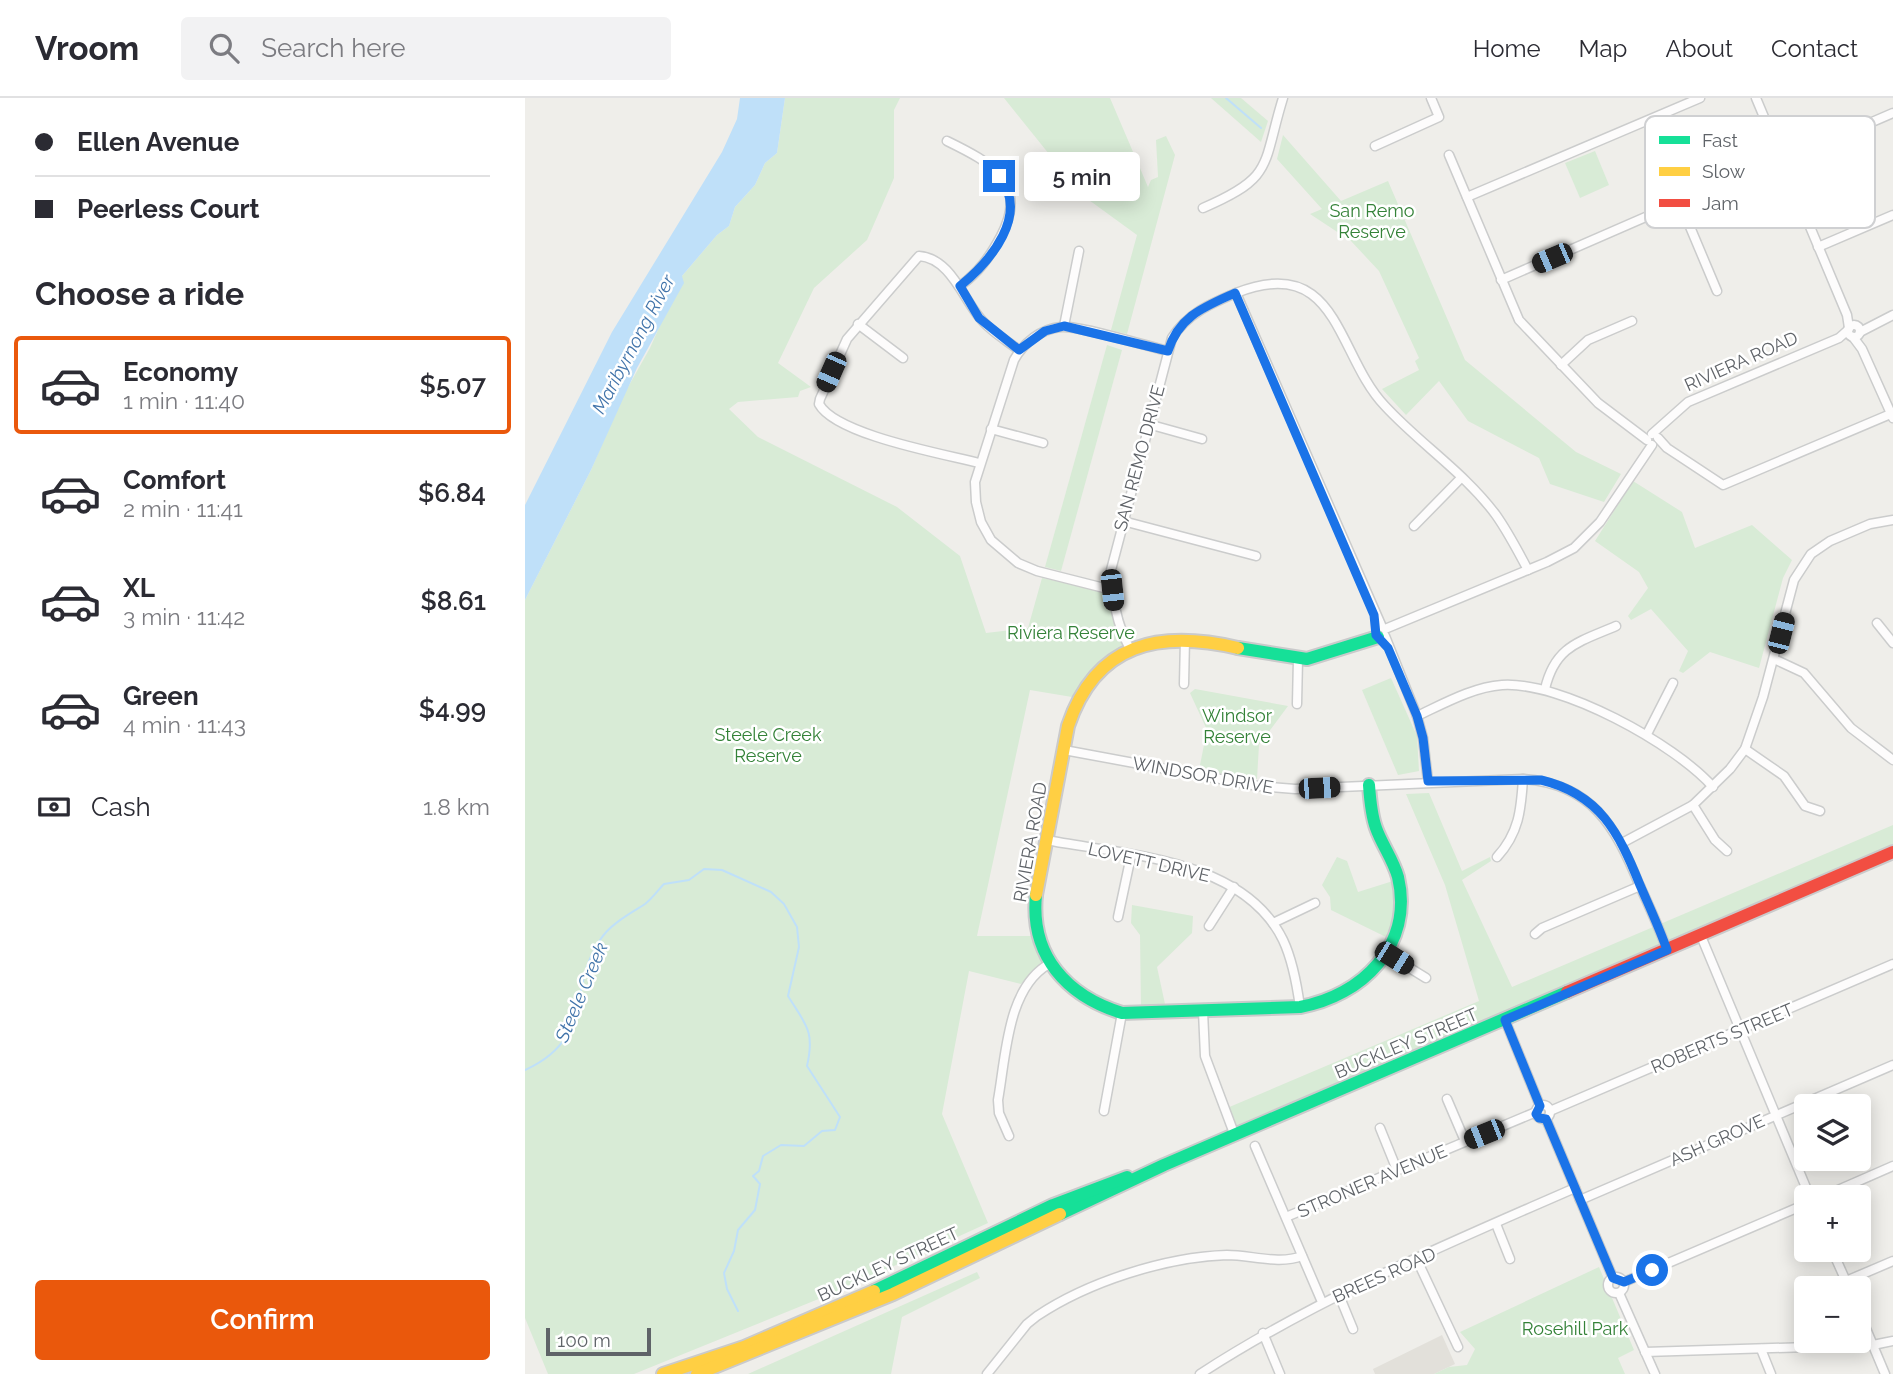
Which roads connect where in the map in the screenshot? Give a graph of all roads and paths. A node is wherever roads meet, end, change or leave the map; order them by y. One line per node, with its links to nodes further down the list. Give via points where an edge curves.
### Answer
1 (1283, 98): 14 (street, via 1271,150 1260,174 1243,190)
2 (1431, 98): 11 (street, via 1439,117)
3 (1700, 98): 6 (street)
4 (1756, 99): 7 (street)
5 (1893, 113): 9 (street)
6 (1658, 116)
7 (1763, 116)
8 (1645, 121): 13 (street)
9 (1875, 121)
10 (947, 141): 24 (street, via 983,160 1009,188 1012,199 1009,221 990,257)
11 (1375, 146)
12 (1449, 155): 13 (street)
13 (1467, 197): 23 (street)
14 (1203, 208)
15 (1893, 215): 17 (street)
16 (1645, 218): 23 (street)
17 (1875, 223)
18 (1690, 228): 25 (street)
19 (1810, 228): 21 (street)
20 (1863, 228): 21 (street)
21 (1818, 247): 31 (street)
22 (1079, 251): 30 (street)
23 (1501, 280): 35 (street, via 1519,320)
24 (960, 286): 29 (street, via 930,258 919,256); 32 (street, via 979,318)
25 (1717, 291)
26 (1235, 293): 33 (street, SAN REMO DRIVE, via 1192,313 1181,323); 43 (street, SAN REMO DRIVE, via 1281,284 1315,297 1338,322 1374,395); 52 (street)
27 (1893, 314): 31 (street, RIVIERA ROAD)
28 (1632, 321): 35 (street, via 1588,340)
29 (858, 324): 34 (street); 42 (street, via 827,381 821,409 885,442)
30 (1064, 326): 32 (street, via 1045,331); 33 (street)
31 (1854, 331): 36 (street); 40 (street, RIVIERA ROAD, via 1688,402)
32 (1019, 350): 38 (street)
33 (1168, 351): 37 (street, SAN REMO DRIVE)
34 (903, 358)
35 (1561, 365): 40 (street, via 1598,403)
36 (1892, 415): 40 (street, via 1723,485)
37 (1148, 424): 39 (street); 45 (street, SAN REMO DRIVE)
38 (991, 429): 41 (street); 42 (street)
39 (1202, 439)
40 (1652, 439): 48 (street, RIVIERA ROAD, via 1594,530 1569,551)
41 (1042, 443)
42 (979, 464): 49 (street, via 976,502 991,540 1018,563)
43 (1461, 478): 46 (street); 48 (street, SAN REMO DRIVE, via 1495,514)
44 (1893, 520): 57 (street, via 1870,524 1811,554 1794,580)
45 (1123, 522): 47 (street); 49 (street, SAN REMO DRIVE, via 1114,550)
46 (1414, 526)
47 (1256, 556)
48 (1530, 569): 52 (street, RIVIERA ROAD)
49 (1112, 587): 55 (street, SAN REMO DRIVE, via 1119,628)
50 (1877, 623): 54 (street)
51 (1616, 626): 60 (street, via 1567,648 1549,670)
52 (1379, 633): 56 (main road, RIVIERA ROAD, via 1329,654); 62 (street)
53 (1185, 639): 55 (main road, RIVIERA ROAD, via 1164,639); 56 (main road, RIVIERA ROAD); 59 (street)
54 (1893, 643)
55 (1130, 649): 65 (main road, RIVIERA ROAD, via 1090,682 1070,719)
56 (1298, 659): 61 (street)
57 (1774, 659): 64 (street); 66 (street, via 1804,673 1851,728)
58 (1673, 683): 63 (street)
59 (1184, 684)
60 (1545, 689): 62 (street, via 1491,687); 63 (street)
61 (1297, 704)
62 (1417, 716): 68 (street)
63 (1647, 734): 70 (street, via 1680,755)
64 (1745, 749): 70 (street); 72 (street, via 1784,776 1805,806)
65 (1064, 750): 69 (street, WINDSOR DRIVE, via 1258,786); 73 (main road, RIVIERA ROAD)
66 (1893, 760)
67 (1523, 779): 68 (street, WINDSOR DRIVE); 74 (street, WINDSOR DRIVE, via 1556,784 1583,798 1611,823); 78 (street, via 1517,828)
68 (1428, 781): 69 (street, WINDSOR DRIVE)
69 (1369, 785): 88 (main road, RIVIERA ROAD, via 1377,832 1399,881 1399,919)
70 (1713, 787): 71 (street)
71 (1693, 804): 74 (street); 75 (street)
72 (1820, 811)
73 (1046, 840): 77 (street, LOVETT DRIVE); 89 (main road, RIVIERA ROAD, via 1035,912)
74 (1622, 843): 79 (street, WINDSOR DRIVE)
75 (1727, 851)
76 (1893, 852): 86 (main road, BUCKLEY STREET)
77 (1131, 856): 80 (street, LOVETT DRIVE, via 1195,869); 82 (street)
78 (1497, 857)
79 (1640, 886): 85 (street); 87 (street, WINDSOR DRIVE)
80 (1234, 887): 83 (street, LOVETT DRIVE); 84 (street)
81 (1315, 903): 83 (street)
82 (1118, 917)
83 (1273, 923): 92 (street, LOVETT DRIVE, via 1291,961)
84 (1209, 926)
85 (1535, 934)
86 (1700, 936): 87 (main road, BUCKLEY STREET); 96 (street)
87 (1667, 950): 95 (main road, BUCKLEY STREET)
88 (1387, 954): 91 (street); 92 (main road, RIVIERA ROAD, via 1374,971 1339,998)
89 (1049, 964): 94 (main road, RIVIERA ROAD, via 1079,995); 104 (street, via 1019,994 998,1100)
90 (1893, 964): 96 (street, ROBERTS STREET)
91 (1426, 978)
92 (1300, 1007): 93 (main road, RIVIERA ROAD)
93 (1203, 1011): 94 (main road, RIVIERA ROAD); 105 (street, via 1205,1056)
94 (1122, 1013): 100 (street)
95 (1505, 1020): 99 (street); 105 (main road, BUCKLEY STREET)
96 (1740, 1030): 101 (street, ROBERTS STREET); 102 (street)
97 (1893, 1065): 102 (street, ASH GROVE)
98 (1447, 1099): 106 (street)
99 (1538, 1109): 101 (street, via 1539,1118); 106 (street, STRONER AVENUE)
100 (1104, 1111)
101 (1548, 1115): 113 (street)
102 (1776, 1115): 111 (street); 114 (street, ASH GROVE)
103 (1380, 1128): 110 (street)
104 (1009, 1136)
105 (1235, 1136): 108 (main road, BUCKLEY STREET)
106 (1465, 1141): 110 (street, STRONER AVENUE)
107 (1255, 1146): 116 (street)
108 (1164, 1166): 136 (main road, BUCKLEY STREET, via 1075,1195 839,1306 702,1363); 137 (main road, BUCKLEY STREET, via 893,1294)
109 (1893, 1166): 112 (street)
110 (1397, 1170): 116 (street, STRONER AVENUE)
111 (1805, 1185)
112 (1849, 1185)
113 (1575, 1188): 114 (street); 117 (street, BREES ROAD)
114 (1580, 1200): 123 (street)
115 (1794, 1209): 124 (street)
116 (1286, 1217): 118 (street)
117 (1496, 1224): 119 (street); 120 (street, BREES ROAD)
118 (1303, 1256): 127 (street); 138 (street, via 1286,1260 1227,1255 1164,1262 1111,1281 1050,1307 1027,1324)
119 (1510, 1259)
120 (1417, 1260): 126 (street, BREES ROAD); 133 (street)
121 (1893, 1261): 122 (street)
122 (1863, 1276)
123 (1613, 1278): 124 (street); 125 (street, via 1610,1290)
124 (1624, 1282): 125 (street)
125 (1619, 1293): 135 (street)
126 (1339, 1295): 127 (street, BREES ROAD); 128 (street)
127 (1322, 1302): 129 (street, BREES ROAD)
128 (1353, 1329)
129 (1263, 1333): 139 (street, BREES ROAD); 140 (street)
130 (1871, 1340): 132 (street)
131 (1893, 1341): 132 (street)
132 (1873, 1345): 134 (street); 143 (street)
133 (1458, 1347)
134 (1761, 1349): 135 (street); 142 (street)
135 (1645, 1352): 141 (street)
136 (663, 1374)
137 (697, 1374)
138 (988, 1374)
139 (1200, 1374)
140 (1280, 1374)
141 (1655, 1374)
142 (1771, 1374)
143 (1885, 1374)

